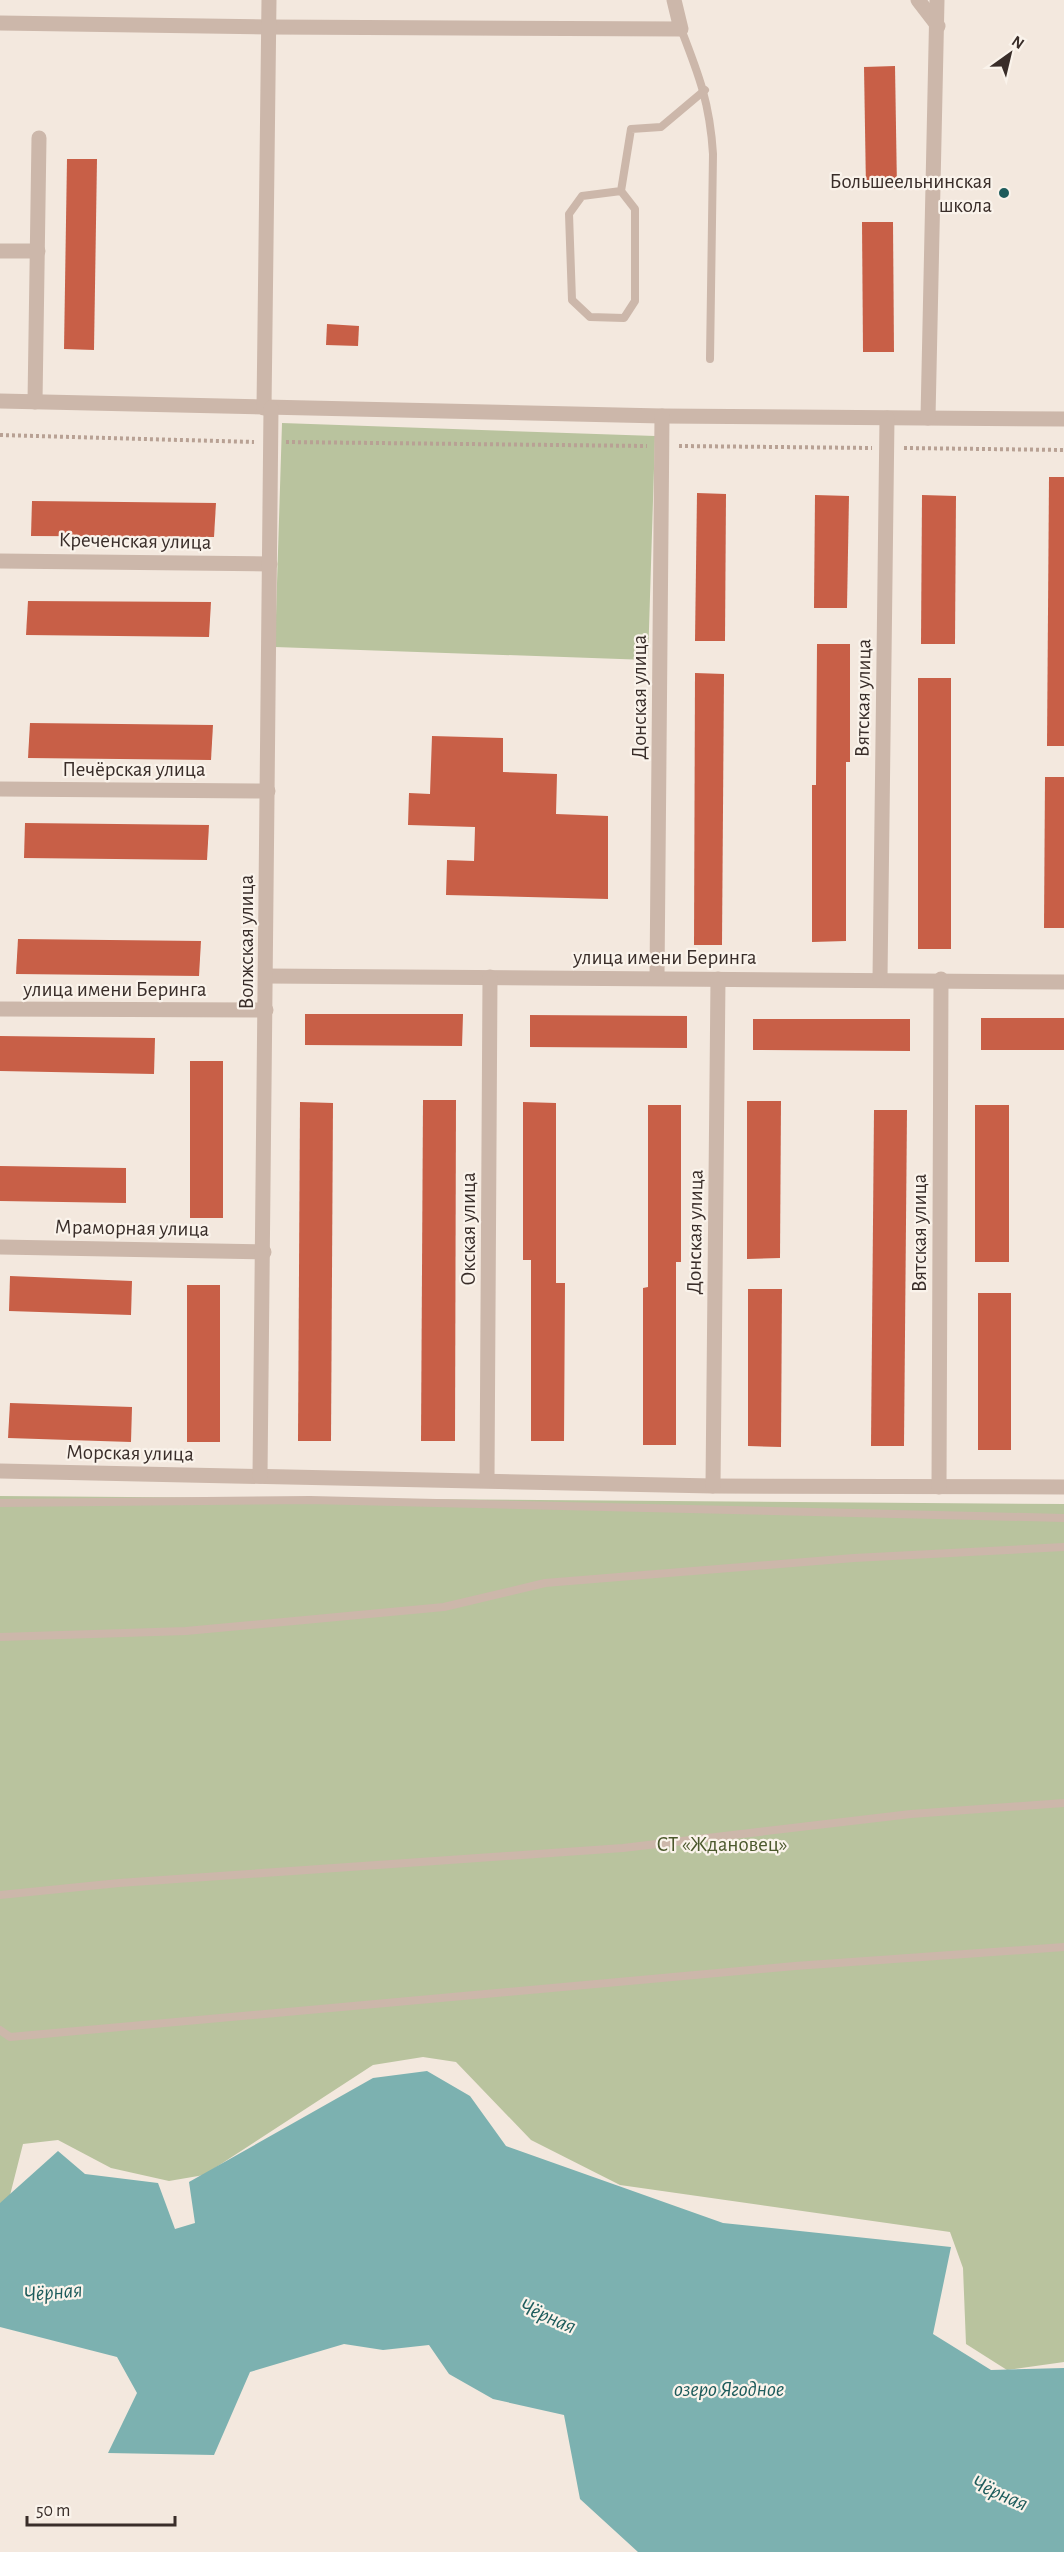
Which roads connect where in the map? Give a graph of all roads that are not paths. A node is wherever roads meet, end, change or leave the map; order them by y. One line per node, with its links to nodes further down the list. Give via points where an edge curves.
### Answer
1 (269, 0): 7 (street, Волжская улица)
2 (674, 0): 8 (street)
3 (918, 0): 6 (street)
4 (937, 0): 6 (street)
5 (0, 23): 7 (street)
6 (938, 26): 20 (street)
7 (269, 27): 8 (street); 17 (street, Волжская улица)
8 (681, 29): 9 (lane)
9 (705, 90): 11 (lane, via 661,128 631,129); 14 (lane, via 713,154)
10 (39, 138): 13 (street)
11 (621, 191): 11 (lane, via 635,209 635,301 624,318 590,317 572,300 569,214 582,196)
12 (0, 251): 13 (street)
13 (38, 251): 16 (street)
14 (710, 359)
15 (0, 402): 16 (street)
16 (35, 402): 17 (street)
17 (267, 408): 18 (street); 23 (street, Волжская улица, via 271,442)
18 (662, 416): 19 (street); 28 (street, Донская улица)
19 (887, 418): 20 (street); 30 (street, Вятская улица)
20 (928, 418): 21 (street)
21 (1064, 419)
22 (0, 561): 23 (street, Креченская улица)
23 (270, 564): 25 (street, Волжская улица)
24 (0, 789): 25 (street, Печёрская улица)
25 (268, 791): 26 (street, Волжская улица)
26 (266, 976): 27 (street, улица имени Беринга); 34 (street, Волжская улица)
27 (490, 977): 28 (street, улица имени Беринга); 39 (street, Окская улица)
28 (657, 978): 29 (street, улица имени Беринга)
29 (718, 979): 30 (street, улица имени Беринга); 40 (street, Донская улица)
30 (880, 979): 31 (street, улица имени Беринга)
31 (941, 979): 32 (street, улица имени Беринга); 41 (street, Вятская улица)
32 (1064, 982)
33 (0, 1009): 34 (street, улица имени Беринга)
34 (266, 1010): 36 (street, Волжская улица)
35 (0, 1247): 36 (street, Мраморная улица)
36 (264, 1252): 38 (street, Волжская улица)
37 (0, 1471): 38 (street, Морская улица)
38 (260, 1476): 39 (street, Морская улица)
39 (487, 1480): 40 (street, Морская улица)
40 (713, 1486): 41 (street, Морская улица)
41 (939, 1487): 42 (street, Морская улица)
42 (1064, 1487)
43 (0, 1503): 44 (lane, via 310,1500)
44 (1064, 1518)
45 (1064, 1547): 46 (lane, via 799,1562 545,1583 444,1607 186,1631)
46 (0, 1637)
47 (1064, 1803): 48 (lane, via 911,1814 623,1848 119,1883)
48 (0, 1895)
49 (1064, 1947): 50 (lane, via 795,1966 10,2037)
50 (0, 2030)

